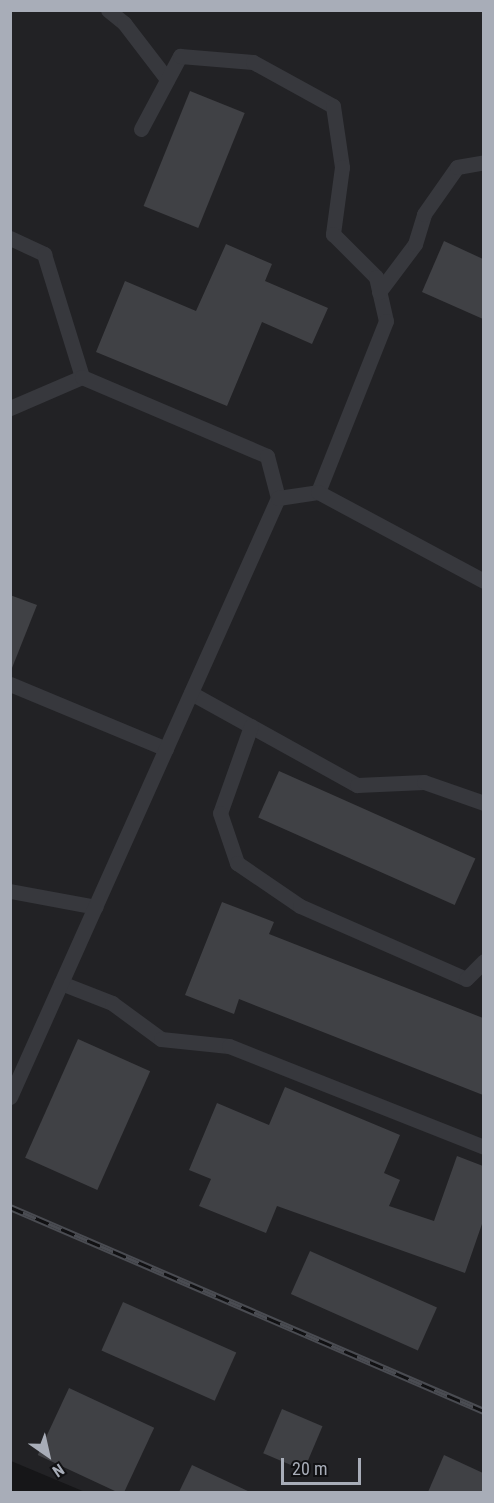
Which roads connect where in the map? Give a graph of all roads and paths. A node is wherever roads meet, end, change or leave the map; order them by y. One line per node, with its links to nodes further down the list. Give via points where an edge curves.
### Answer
1 (108, 10): 2 (lane, via 124,24)
2 (167, 79): 3 (lane); 6 (lane, via 180,56 253,62 333,106 342,167 333,234 376,277)
3 (141, 129)
4 (483, 162): 6 (lane, via 457,167 424,214 415,244)
5 (10, 238): 7 (lane, via 44,254)
6 (380, 292): 9 (lane, via 386,321)
7 (82, 377): 8 (lane); 10 (lane, via 267,456)
8 (10, 408)
9 (318, 492): 10 (lane); 11 (lane)
10 (278, 498): 13 (lane)
11 (483, 581)
12 (10, 684): 15 (lane)
13 (191, 693): 14 (lane); 15 (lane)
14 (251, 726): 16 (lane, via 357,785 423,782); 19 (lane, via 220,813 237,863 300,906 466,979)
15 (166, 749): 18 (lane)
16 (483, 803)
17 (10, 891): 18 (lane)
18 (96, 907): 20 (lane)
19 (483, 961)
20 (61, 983): 21 (lane); 22 (lane, via 112,1003 161,1039 229,1046)
21 (10, 1097)
22 (483, 1147)

